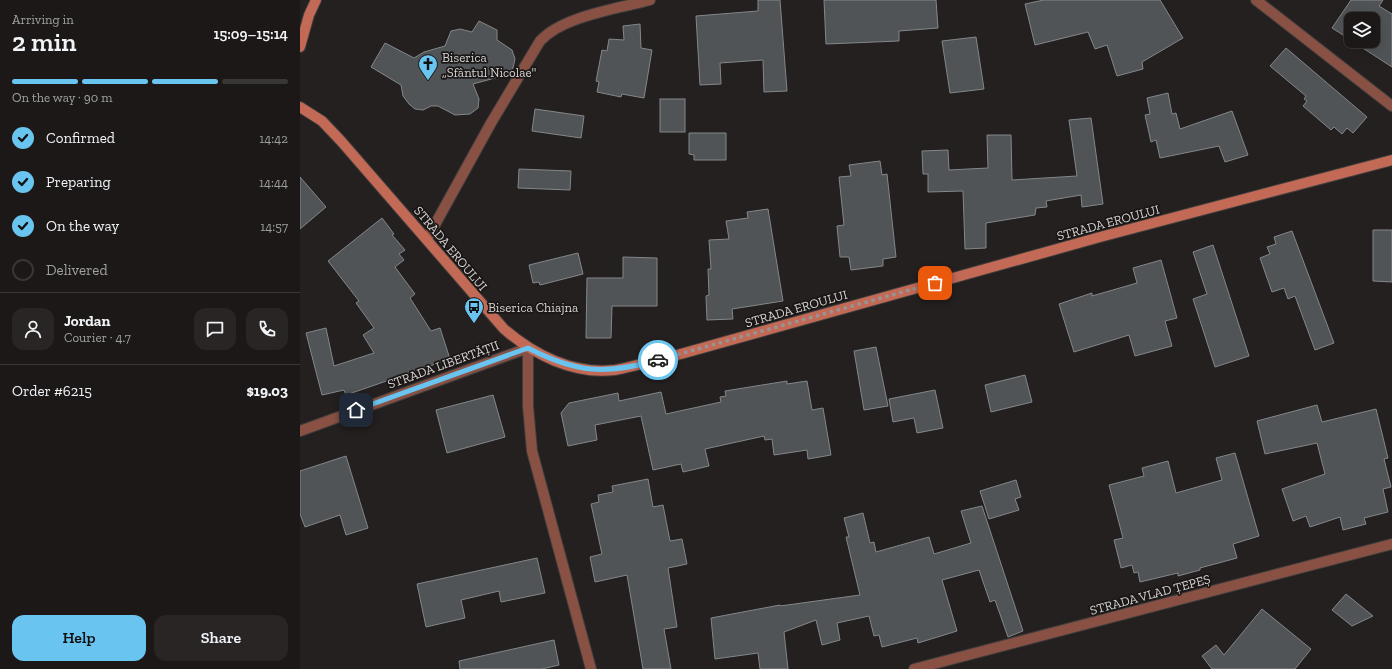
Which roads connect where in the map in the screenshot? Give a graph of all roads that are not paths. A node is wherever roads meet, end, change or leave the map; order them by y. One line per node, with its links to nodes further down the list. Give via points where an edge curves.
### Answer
1 (316, 0): 4 (main road, via 307,20)
2 (650, 0): 8 (street, via 569,22 549,32 540,41)
3 (1256, 0): 5 (street)
4 (300, 47)
5 (1392, 106)
6 (300, 107): 8 (main road, STRADA EROULUI, via 322,122 341,141)
7 (1392, 160): 9 (main road, STRADA EROULUI, via 1115,233 652,362 614,370 588,370 561,363)
8 (427, 239): 9 (main road, STRADA EROULUI, via 491,315)
9 (528, 348): 10 (street, STRADA LIBERTĂȚII); 12 (street, via 528,406 532,451)
10 (300, 431)
11 (1392, 544): 13 (street, STRADA VLAD ȚEPEȘ)
12 (591, 669)
13 (914, 669)

